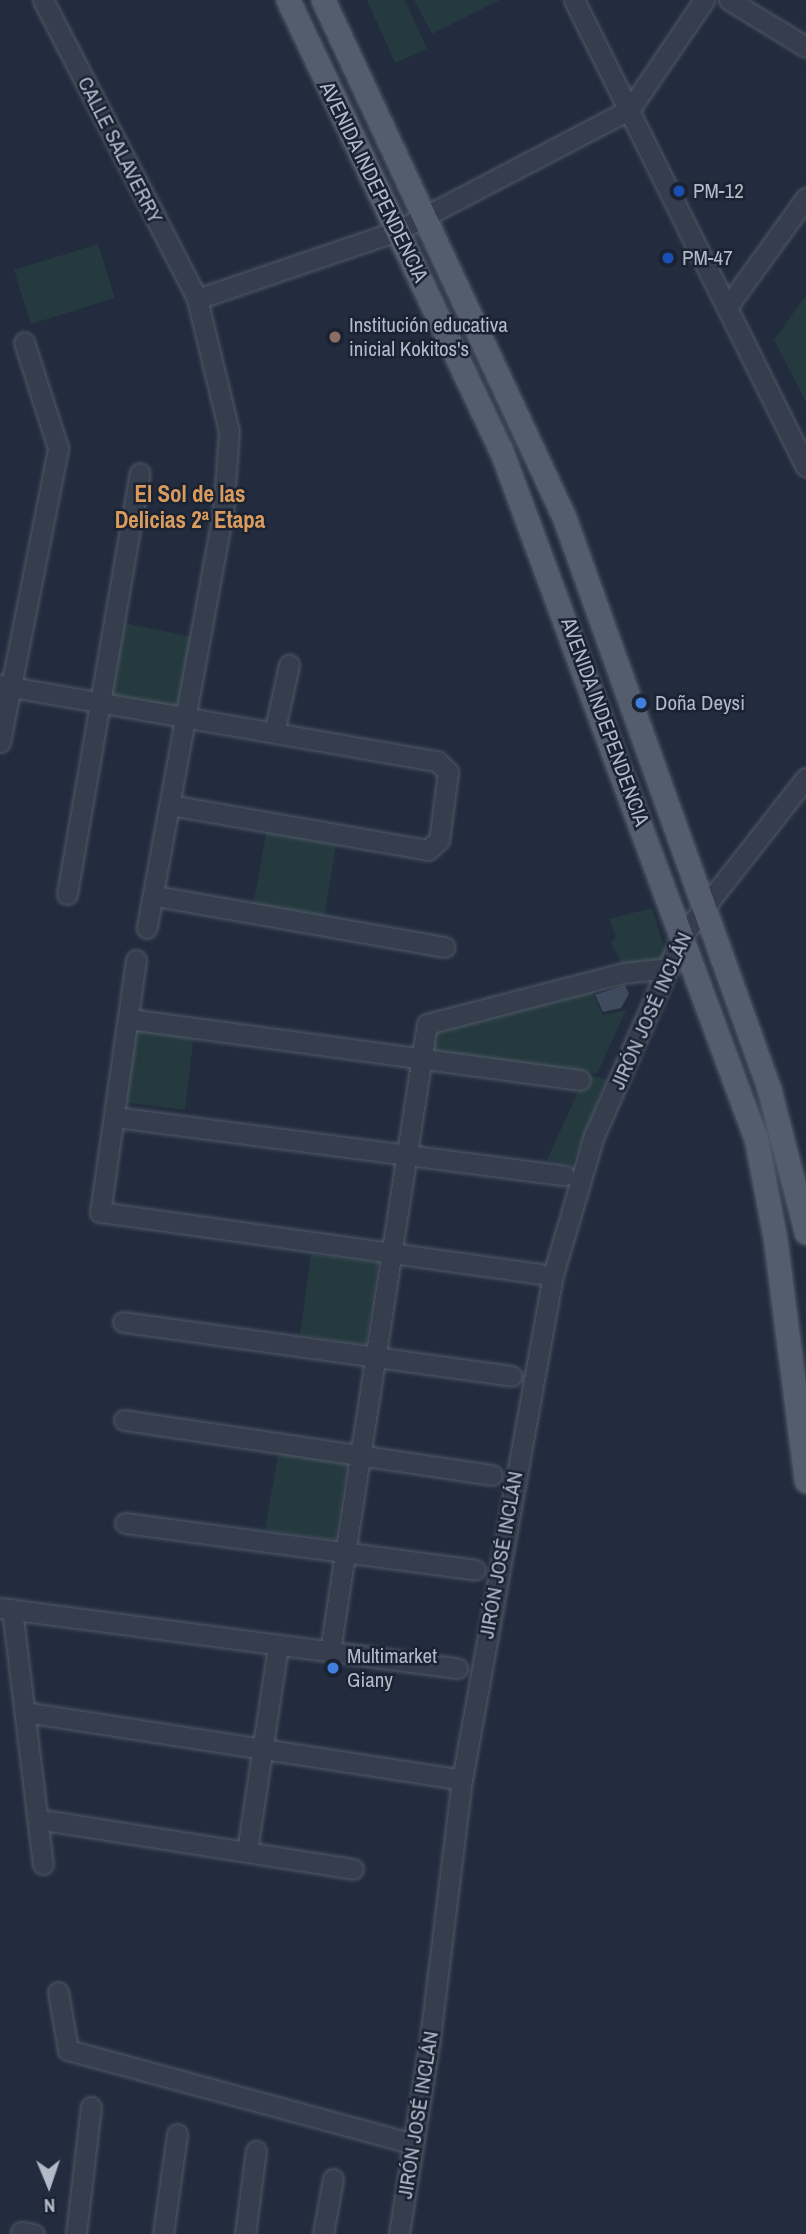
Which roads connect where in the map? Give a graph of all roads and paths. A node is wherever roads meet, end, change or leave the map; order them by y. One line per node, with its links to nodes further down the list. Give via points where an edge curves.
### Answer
1 (43, 0): 13 (street, CALLE SALAVERRY)
2 (288, 0): 7 (main road, AVENIDA INDEPENDENCIA)
3 (574, 0): 9 (street)
4 (704, 0): 9 (street)
5 (729, 0): 8 (street)
6 (326, 7): 7 (main road); 11 (main road, AVENIDA INDEPENDENCIA)
7 (301, 29): 12 (main road, AVENIDA INDEPENDENCIA)
8 (806, 47)
9 (630, 109): 11 (street); 14 (street)
10 (804, 206): 14 (street)
11 (425, 215): 12 (street); 16 (main road, AVENIDA INDEPENDENCIA)
12 (397, 231): 13 (street); 17 (main road, AVENIDA INDEPENDENCIA)
13 (197, 299): 27 (street, CALLE SALAVERRY, via 229,431 223,512)
14 (727, 307): 20 (street)
15 (24, 342): 25 (street, via 58,448)
16 (489, 351): 17 (main road); 18 (main road, AVENIDA INDEPENDENCIA)
17 (461, 365): 19 (main road, AVENIDA INDEPENDENCIA)
18 (521, 420): 19 (main road); 23 (main road, AVENIDA INDEPENDENCIA, via 564,517)
19 (494, 433): 24 (main road, AVENIDA INDEPENDENCIA)
20 (806, 467)
21 (141, 473): 26 (street)
22 (289, 665): 28 (street)
23 (616, 665): 24 (main road); 34 (main road, AVENIDA INDEPENDENCIA)
24 (586, 677): 36 (main road, AVENIDA INDEPENDENCIA)
25 (4, 686): 26 (street); 29 (street)
26 (98, 703): 27 (street); 32 (street)
27 (184, 718): 28 (street); 31 (street, CALLE SALAVERRY)
28 (274, 733): 31 (street, via 442,763 448,778 436,845 422,850)
29 (0, 742)
30 (806, 778): 34 (street, JIRÓN JOSÉ INCLÁN)
31 (171, 805): 33 (street, CALLE SALAVERRY)
32 (67, 894)
33 (156, 896): 35 (street, CALLE SALAVERRY); 37 (street)
34 (704, 903): 36 (street, JIRÓN JOSÉ INCLÁN); 43 (main road, AVENIDA INDEPENDENCIA)
35 (147, 928)
36 (682, 936): 39 (street, JIRÓN JOSÉ INCLÁN); 44 (main road, AVENIDA INDEPENDENCIA)
37 (445, 947)
38 (136, 960): 40 (street)
39 (669, 968): 41 (street, via 623,973 427,1024); 67 (street, JIRÓN JOSÉ INCLÁN, via 594,1136 553,1275)
40 (129, 1018): 41 (street); 45 (street)
41 (423, 1058): 42 (street); 46 (street)
42 (580, 1080)
43 (769, 1089): 44 (main road); 48 (main road, AVENIDA INDEPENDENCIA)
44 (741, 1101): 57 (main road, AVENIDA INDEPENDENCIA, via 755,1139 775,1238)
45 (115, 1117): 46 (street); 49 (street, via 100,1212)
46 (408, 1152): 47 (street); 49 (street)
47 (564, 1175)
48 (806, 1232)
49 (394, 1253): 50 (street); 52 (street)
50 (540, 1274)
51 (123, 1322): 52 (street)
52 (377, 1360): 53 (street); 55 (street)
53 (511, 1376)
54 (124, 1420): 55 (street)
55 (357, 1457): 56 (street); 59 (street)
56 (492, 1475)
57 (806, 1481)
58 (125, 1523): 59 (street)
59 (342, 1554): 60 (street); 63 (street)
60 (475, 1570)
61 (6, 1609): 62 (street); 65 (street)
62 (278, 1645): 63 (street); 66 (street)
63 (330, 1651): 64 (street)
64 (457, 1668)
65 (24, 1712): 66 (street); 68 (street)
66 (262, 1749): 67 (street); 69 (street)
67 (462, 1780): 75 (street, JIRÓN JOSÉ INCLÁN)
68 (38, 1819): 69 (street); 70 (street)
69 (247, 1851): 71 (street)
70 (43, 1864)
71 (353, 1869)
72 (58, 1992): 75 (street, via 68,2050)
73 (91, 2107): 78 (street)
74 (177, 2134): 79 (street)
75 (414, 2144): 82 (street, JIRÓN JOSÉ INCLÁN)
76 (256, 2151): 80 (street)
77 (333, 2179): 81 (street)
78 (76, 2234)
79 (163, 2234)
80 (245, 2234)
81 (323, 2234)
82 (399, 2234)

